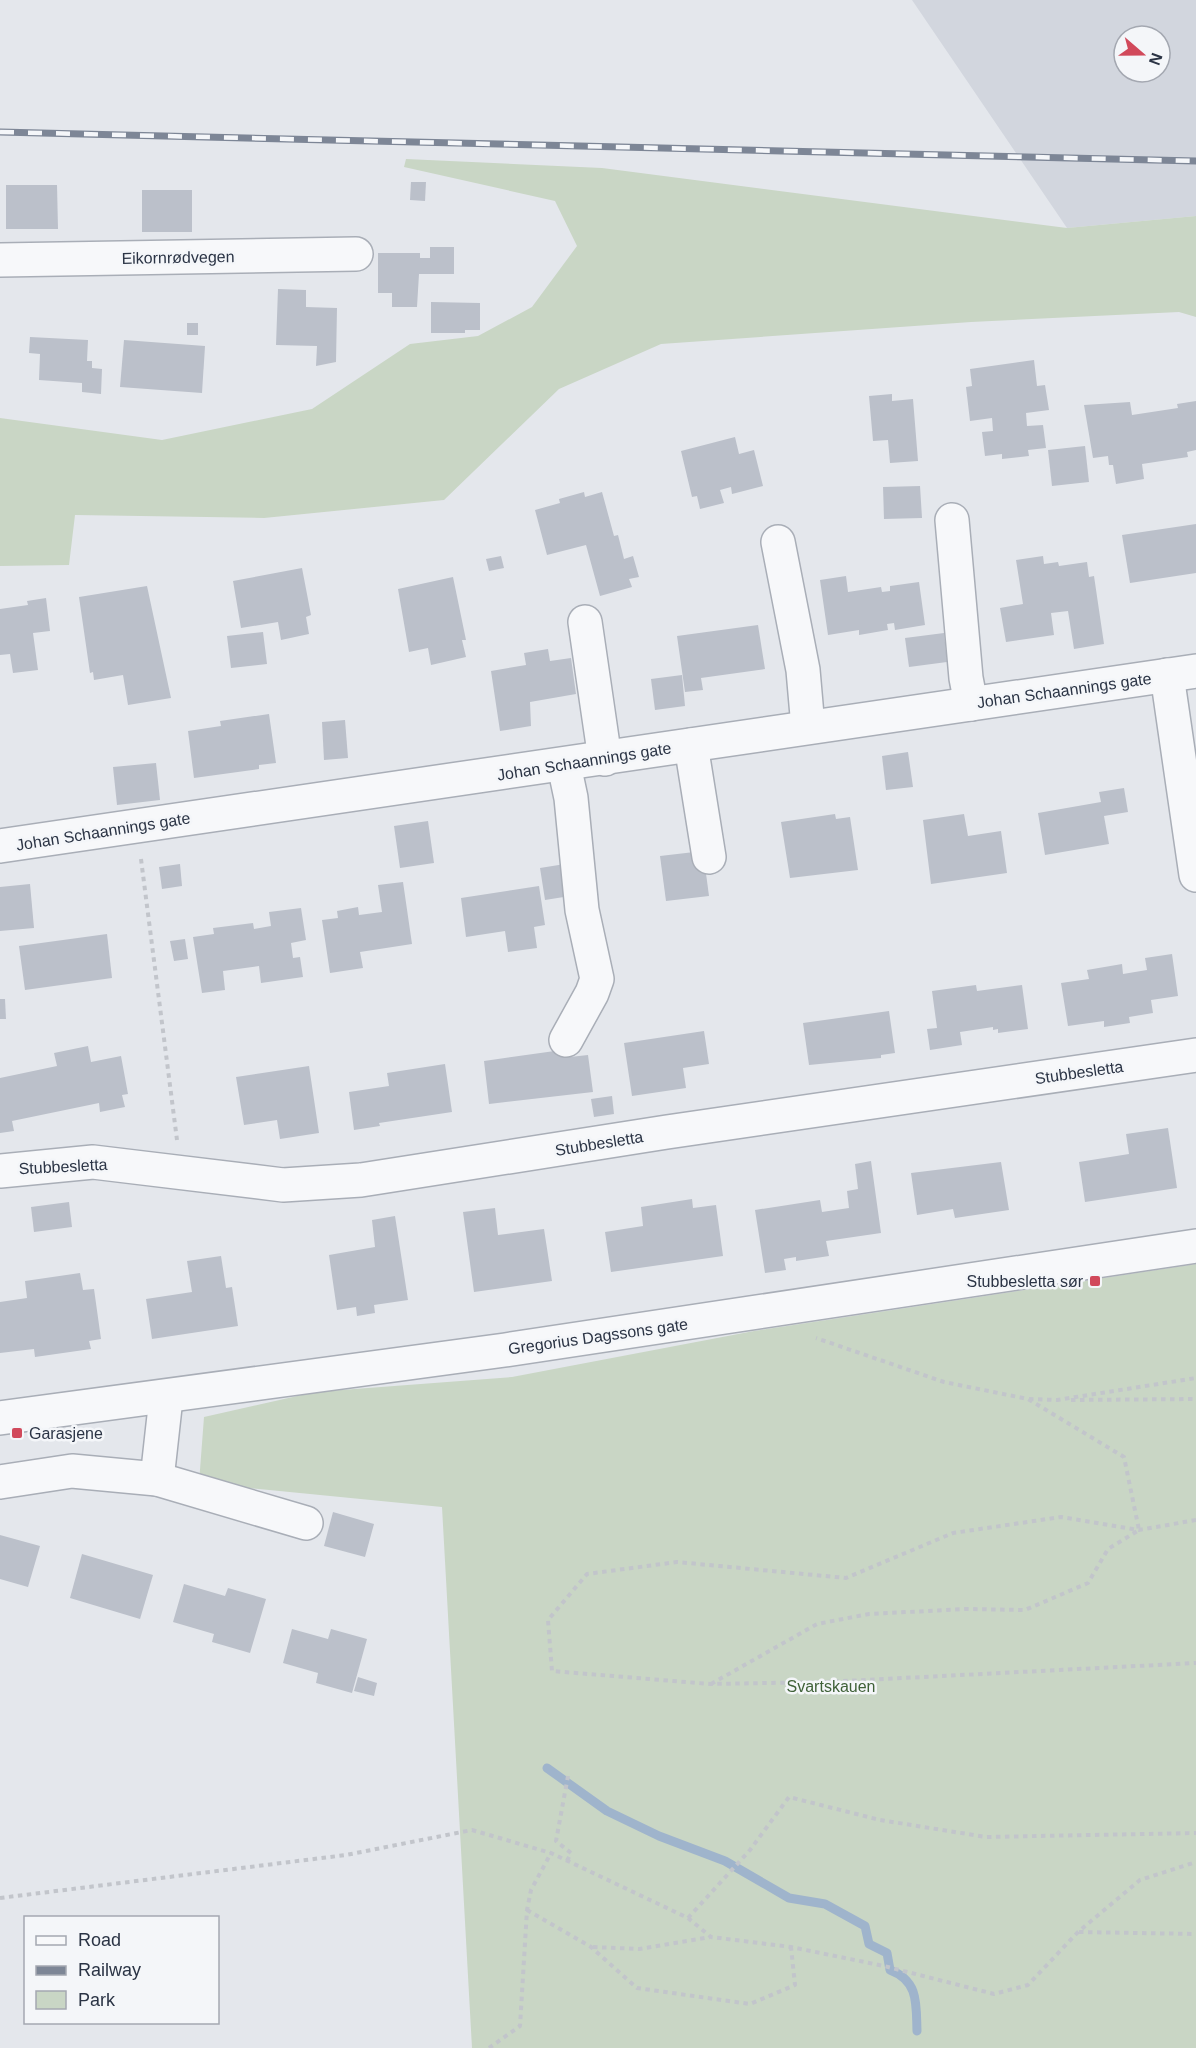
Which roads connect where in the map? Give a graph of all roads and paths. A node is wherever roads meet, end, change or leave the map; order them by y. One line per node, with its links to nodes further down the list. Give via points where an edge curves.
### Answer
1 (356, 254): 2 (street, Eikornrødvegen)
2 (0, 260)
3 (952, 520): 7 (street)
4 (778, 542): 8 (street, via 803,670)
5 (585, 622): 10 (street)
6 (1181, 673): 7 (street, Johan Schaannings gate); 15 (street, Johan Schaannings gate)
7 (970, 704): 8 (street, Johan Schaannings gate)
8 (808, 727): 9 (street, Johan Schaannings gate)
9 (691, 745): 10 (street, Johan Schaannings gate); 14 (street)
10 (605, 759): 11 (street, Johan Schaannings gate)
11 (564, 765): 12 (street, Johan Schaannings gate); 16 (street, via 582,910 597,980)
12 (136, 825): 13 (street, Johan Schaannings gate); 18 (path)
13 (0, 846)
14 (709, 858)
15 (1196, 875)
16 (566, 1040)
17 (1196, 1055): 18 (street, Stubbesletta, via 361,1180 283,1185)
18 (181, 1170): 19 (street, Stubbesletta, via 93,1162)
19 (0, 1171)
20 (1196, 1246): 23 (street, Gregorius Dagssons gate)
21 (813, 1336): 24 (path, via 944,1382)
22 (1196, 1378): 26 (path)
23 (166, 1398): 27 (street, Gregorius Dagssons gate); 28 (street)
24 (1028, 1399): 26 (path); 32 (path, via 1124,1457)
25 (1196, 1399): 26 (path)
26 (1057, 1400)
27 (0, 1418)
28 (156, 1479): 29 (street, via 72,1471); 31 (street)
29 (0, 1482)
30 (1196, 1520): 32 (path)
31 (306, 1523)
32 (1139, 1530): 34 (path, via 1108,1549 1088,1583 1025,1610 870,1614 817,1624); 34 (path, via 1061,1517 953,1533 846,1578 677,1562 587,1574 548,1620 552,1671)
33 (1196, 1663): 34 (path)
34 (710, 1684)
35 (568, 1776): 38 (path, via 556,1840 571,1853)
36 (1196, 1833): 42 (path, via 986,1837 880,1820 789,1797 750,1850)
37 (551, 1853): 38 (path); 40 (path, via 472,1830 346,1856); 41 (path, via 531,1890)
38 (567, 1861): 42 (path)
39 (1196, 1862): 43 (path, via 1140,1880)
40 (0, 1899)
41 (527, 1910): 46 (path); 48 (path, via 520,2026)
42 (688, 1918): 45 (path)
43 (1078, 1932): 44 (path); 47 (path, via 1028,1985 994,1994)
44 (1196, 1934)
45 (711, 1937): 46 (path, via 639,1949); 47 (path)
46 (591, 1947): 47 (path, via 637,1988 750,2004 795,1985)
47 (792, 1947)
48 (489, 2048)

